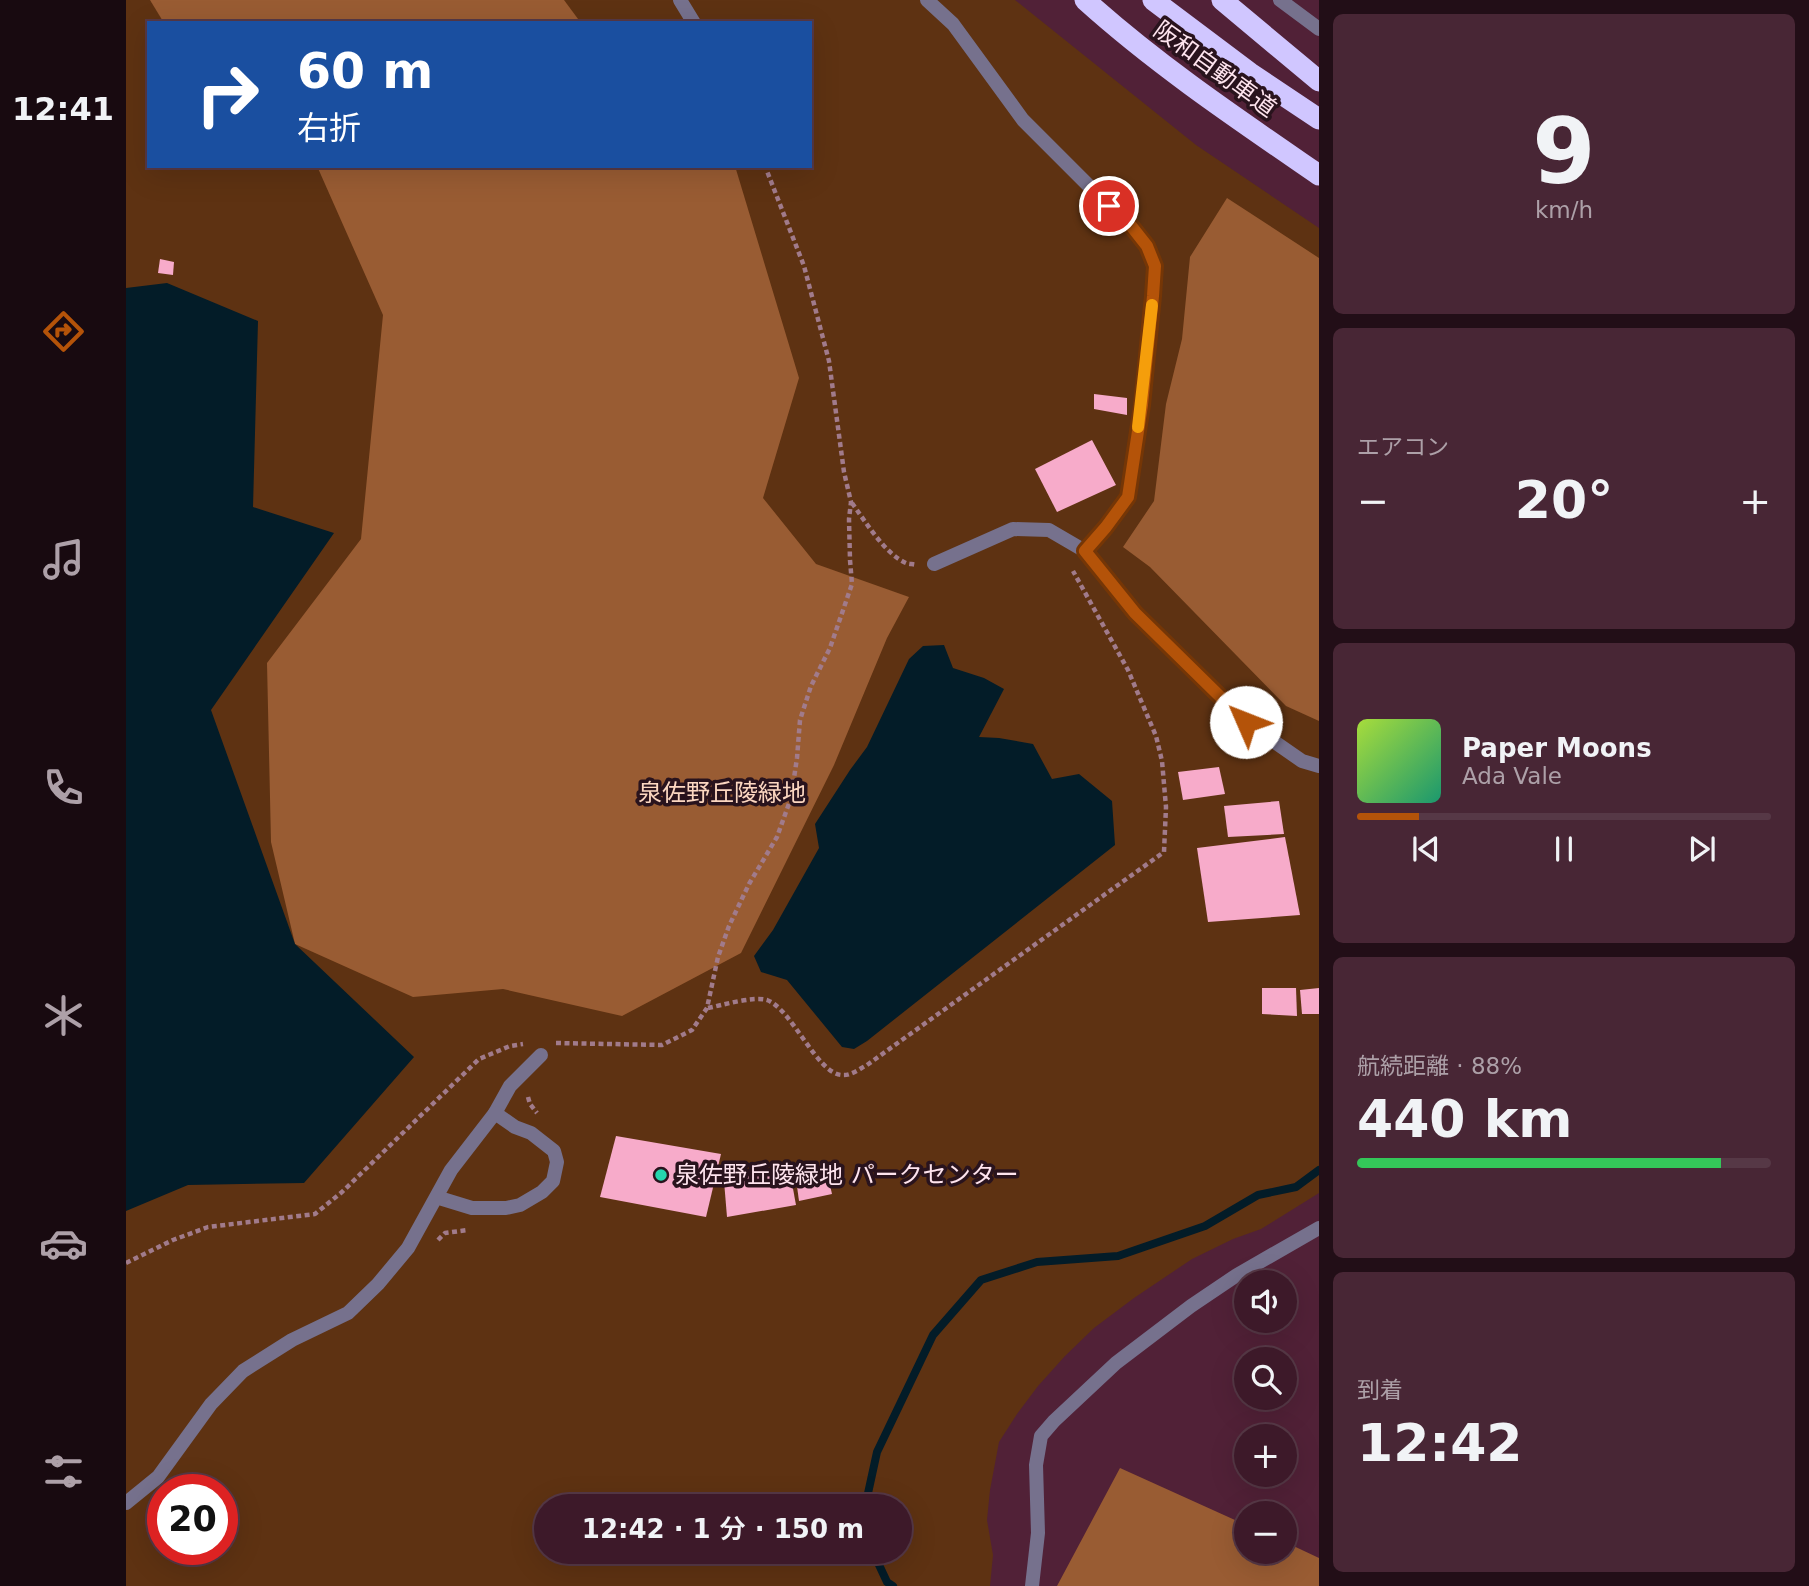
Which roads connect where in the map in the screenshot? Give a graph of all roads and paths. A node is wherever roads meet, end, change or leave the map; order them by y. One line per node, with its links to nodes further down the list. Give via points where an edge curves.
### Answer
1 (680, 0): 8 (street)
2 (927, 0): 17 (street, via 953,24 1023,120 1132,227 1155,266 1128,497)
3 (1077, 0): 10 (highway)
4 (1085, 0): 10 (highway, 阪和自動車道)
5 (1153, 0): 12 (highway, 阪和自動車道)
6 (1222, 0): 11 (highway)
7 (1280, 0): 9 (street)
8 (693, 21)
9 (1319, 29)
10 (1119, 31): 14 (highway, 阪和自動車道)
11 (1319, 81)
12 (1319, 119)
13 (766, 168): 15 (path, via 804,266 823,337)
14 (1319, 175)
15 (852, 502): 18 (path, via 888,550 905,563); 20 (path, via 852,584 800,720 791,798 777,836 729,926)
16 (1071, 543): 17 (street); 18 (street, via 1049,530 1013,529); 20 (path, via 1073,573 1128,670 1156,736 1166,807 1164,852 849,1074 840,1076 828,1069 768,1001)
17 (1085, 551): 19 (street, via 1135,613 1246,722 1302,761)
18 (934, 565)
19 (1319, 766)
20 (707, 1008): 22 (path, via 692,1030 662,1045)
21 (531, 1042): 26 (path, via 479,1059 315,1214 208,1227)
22 (543, 1049): 23 (street, via 510,1086)
23 (495, 1113): 24 (street); 24 (street, via 554,1151 553,1181 527,1202 506,1208 472,1208)
24 (436, 1197): 27 (street, via 408,1248 378,1284 348,1313 243,1371 211,1404 158,1477)
25 (1319, 1228): 28 (street, via 1191,1306 1116,1363 1041,1436 1035,1465 1038,1533)
26 (126, 1263)
27 (126, 1503)
28 (1032, 1586)

